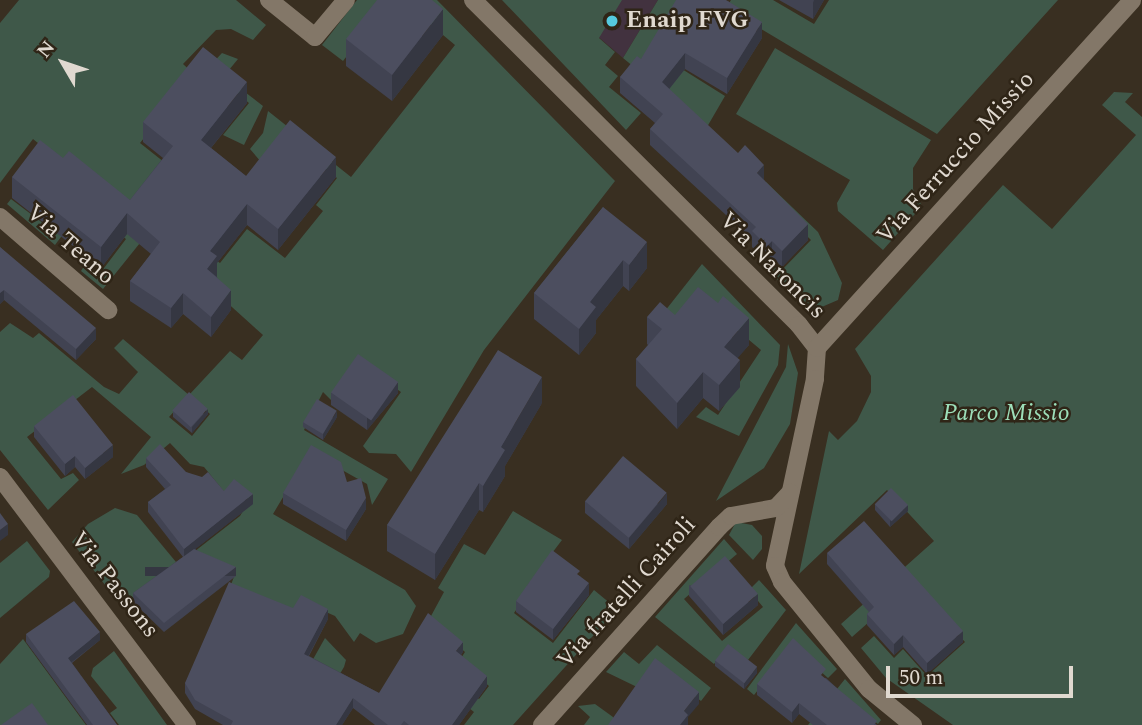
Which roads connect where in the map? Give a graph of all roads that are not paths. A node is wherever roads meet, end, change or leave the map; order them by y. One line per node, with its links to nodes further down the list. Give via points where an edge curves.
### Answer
1 (269, 0): 2 (street, via 316,37)
2 (346, 0)
3 (473, 0): 7 (street, Via Naroncis)
4 (1132, 0): 7 (street, Via Ferruccio Missio)
5 (0, 217): 6 (street, Via Teano)
6 (108, 310)
7 (817, 348): 9 (street, Via Naroncis, via 815,379)
8 (0, 477): 12 (street, Via Passons)
9 (790, 493): 10 (street, Via fratelli Cairoli, via 776,508); 11 (street, Via Naroncis)
10 (760, 514): 11 (street, via 769,523); 13 (street, Via fratelli Cairoli, via 745,512 719,527)
11 (775, 554): 14 (street, via 775,566 791,593 869,689)
12 (187, 725)
13 (542, 725)
14 (913, 725)

